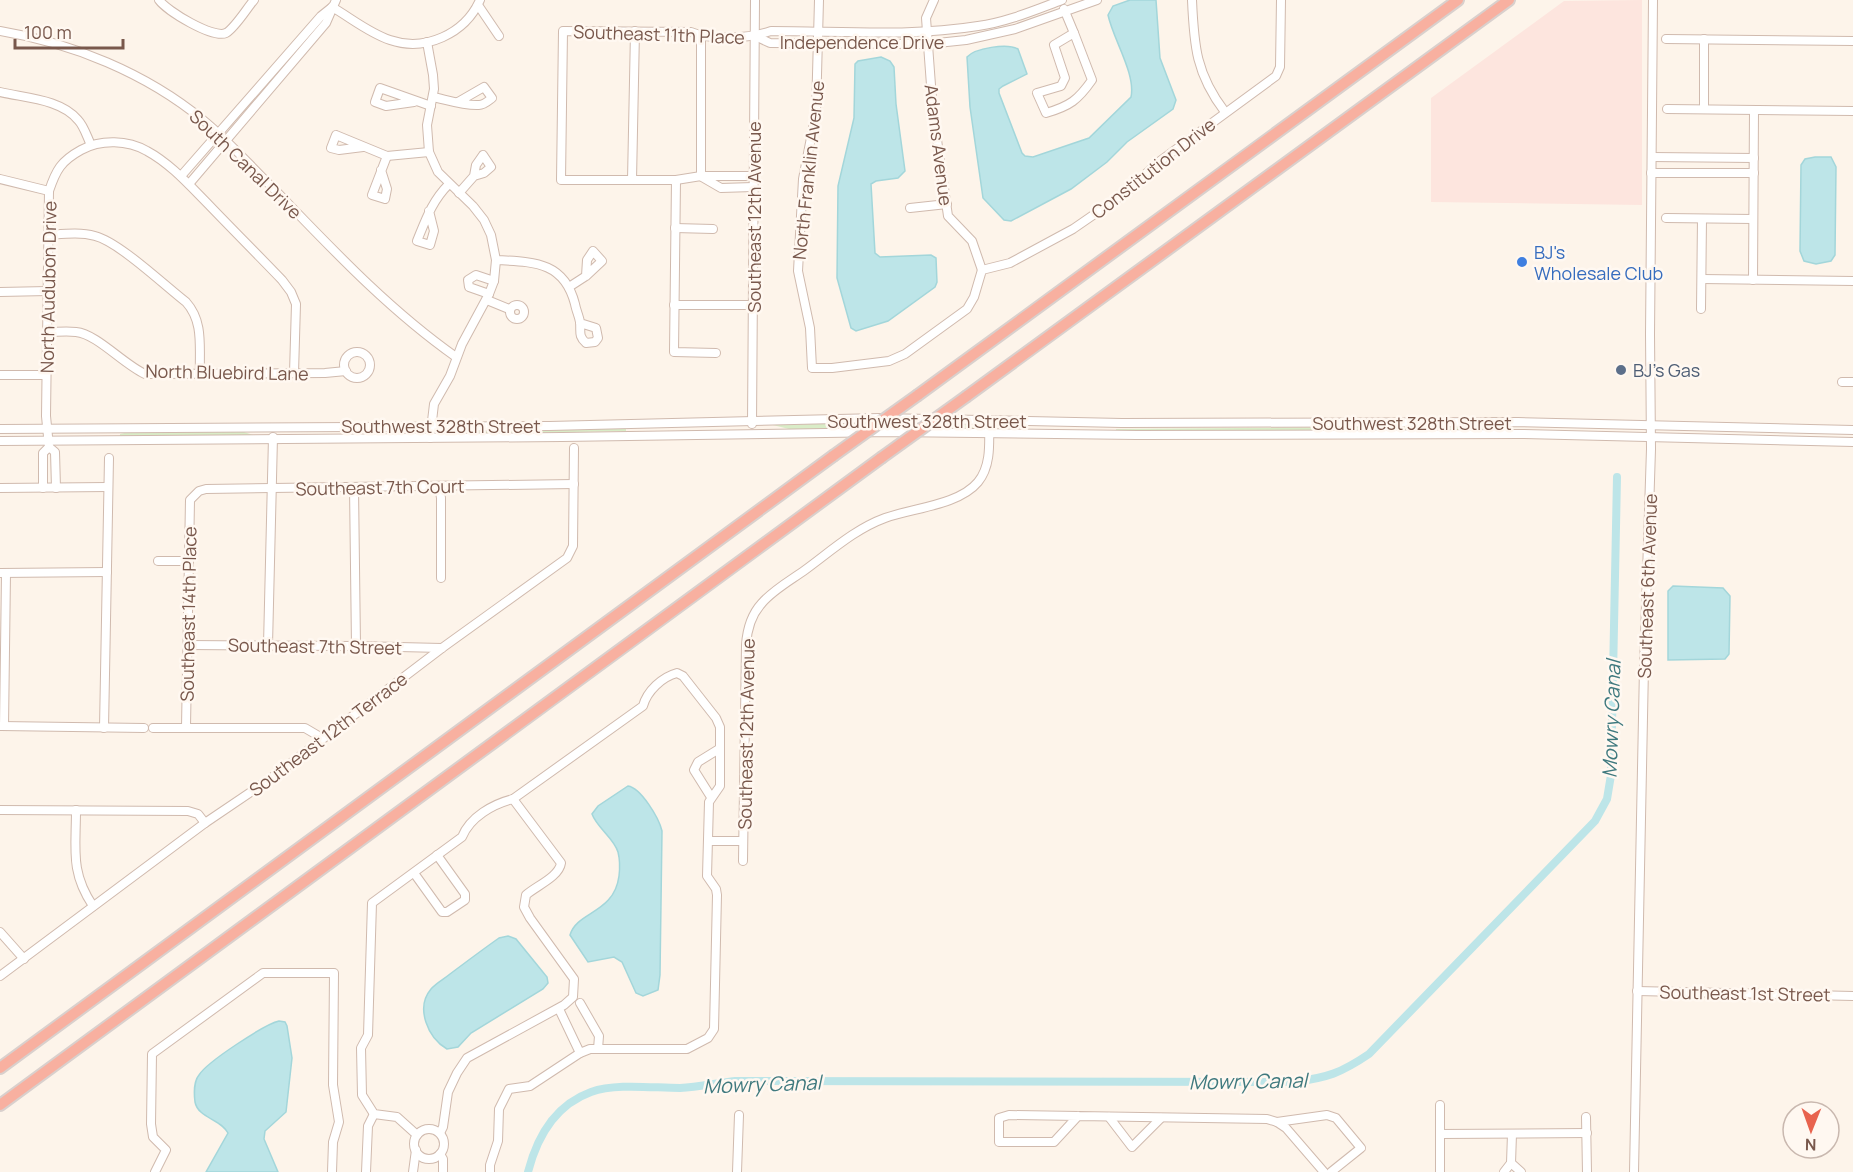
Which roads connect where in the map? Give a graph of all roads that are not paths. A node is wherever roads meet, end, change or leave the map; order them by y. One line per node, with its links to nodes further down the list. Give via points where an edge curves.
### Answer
1 (159, 0): 2 (street, via 205,30 219,34 226,33)
2 (254, 0)
3 (755, 0): 22 (street, Southeast 12th Avenue)
4 (819, 0): 17 (street, North Franklin Avenue)
5 (934, 0): 19 (street, Adams Avenue, via 926,18)
6 (1062, 0): 15 (street); 19 (street, Independence Drive, via 981,26)
7 (1097, 0): 15 (street, Independence Drive)
8 (1192, 0): 39 (street, via 1196,55 1209,91)
9 (1281, 0): 39 (street, Constitution Drive, via 1280,67 1276,76)
10 (1458, 0): 163 (highway, bridge)
11 (1509, 0): 164 (highway, bridge)
12 (1653, 0): 46 (street, Southeast 6th Avenue)
13 (479, 3): 21 (street); 27 (street, via 455,31)
14 (334, 4): 27 (street, via 389,40); 40 (street); 41 (street, via 326,23)
15 (1065, 12): 20 (street); 29 (street, Independence Drive, via 1005,31)
16 (0, 31): 40 (street, South Canal Drive, via 52,42 105,62 183,105)
17 (818, 31): 19 (street, Independence Drive); 22 (street, Independence Drive, via 771,31); 28 (street, North Franklin Avenue)
18 (635, 32): 23 (street, Southeast 11th Place, via 692,32); 58 (street); 58 (street, Southeast 11th Place, via 563,31 561,180)
19 (927, 32): 29 (street, Adams Avenue)
20 (1074, 33): 20 (street, via 1092,80 1065,108 1046,113 1038,93 1061,86 1065,78 1053,45)
21 (499, 36)
22 (754, 36): 23 (street, Southeast 11th Place); 28 (street, Independence Drive, via 770,42); 56 (street, Southeast 12th Avenue)
23 (701, 37): 55 (street)
24 (1666, 39): 25 (street)
25 (1704, 39): 26 (street); 36 (street)
26 (1853, 41)
27 (427, 42): 31 (street, via 434,75)
28 (818, 43): 29 (street, Independence Drive); 75 (street, North Franklin Avenue, via 816,112 803,179 798,271 810,328 812,368 889,361 905,354 967,309)
29 (928, 44): 65 (street, Adams Avenue)
30 (0, 92): 42 (street, via 69,111 80,122)
31 (433, 97): 33 (street); 34 (street)
32 (414, 102): 34 (street)
33 (458, 102)
34 (431, 106): 44 (street)
35 (1667, 109): 36 (street)
36 (1704, 109): 37 (street)
37 (1754, 110): 38 (street); 48 (street)
38 (1853, 111)
39 (1224, 112): 75 (street, Constitution Drive, via 1156,164 1128,191 1073,229 1010,263)
40 (218, 133): 41 (street, South Canal Drive); 53 (street)
41 (225, 140): 60 (street); 92 (street, South Canal Drive, via 372,290 418,331)
42 (91, 145): 53 (street, North Audubon Drive, via 129,143 148,151); 63 (street, North Audubon Drive, via 56,170)
43 (363, 147): 45 (street)
44 (429, 152): 45 (street); 61 (street)
45 (387, 156): 49 (street)
46 (1652, 157): 47 (street); 50 (street, Southeast 6th Avenue)
47 (1733, 158): 48 (street); 51 (street)
48 (1754, 158): 52 (street)
49 (381, 170)
50 (1651, 173): 51 (street); 102 (street, Southeast 6th Avenue)
51 (1733, 173): 52 (street)
52 (1754, 173): 70 (street)
53 (181, 176): 60 (street, North Audubon Drive)
54 (474, 176): 64 (street)
55 (700, 176): 56 (street); 59 (street); 62 (street, via 721,188)
56 (753, 176): 62 (street, Southeast 12th Avenue)
57 (0, 179): 63 (street)
58 (632, 180): 59 (street)
59 (676, 180): 71 (street)
60 (189, 184): 95 (street, North Audubon Drive, via 291,292 296,304)
61 (449, 184): 64 (street); 67 (street)
62 (753, 187): 86 (street, Southeast 12th Avenue)
63 (49, 191): 73 (street, North Audubon Drive)
64 (459, 193): 74 (street, via 484,220)
65 (946, 204): 66 (street); 75 (street, Adams Avenue, via 948,216 972,241)
66 (910, 207)
67 (429, 211)
68 (1666, 218): 69 (street)
69 (1702, 219): 70 (street); 77 (street)
70 (1753, 219): 79 (street)
71 (675, 228): 72 (street); 85 (street)
72 (713, 229)
73 (48, 235): 82 (street, North Audubon Drive); 94 (street, via 80,234 111,242 186,302 195,312 199,326)
74 (496, 260): 78 (street); 81 (street, via 544,266)
75 (982, 270)
76 (586, 276): 81 (street)
77 (1702, 279): 79 (street); 88 (street)
78 (494, 280): 84 (street); 84 (street, via 476,275 468,280 469,287)
79 (1753, 280): 80 (street)
80 (1853, 281)
81 (569, 287): 89 (street)
82 (48, 291): 83 (street); 90 (street, North Audubon Drive)
83 (0, 292)
84 (488, 297): 87 (street); 92 (street)
85 (674, 305): 86 (street); 91 (street, via 674,352)
86 (754, 305): 101 (street, Southeast 12th Avenue)
87 (509, 309)
88 (1701, 309)
89 (580, 323)
90 (48, 332): 94 (street, North Bluebird Lane, via 90,336 145,374); 97 (street, North Audubon Drive)
91 (716, 353)
92 (456, 357): 103 (street, via 434,404)
93 (346, 371): 95 (street, North Bluebird Lane)
94 (200, 373): 95 (street, North Bluebird Lane)
95 (294, 374)
96 (0, 375): 97 (street)
97 (46, 375): 105 (street, North Audubon Drive)
98 (1842, 382): 99 (street)
99 (1853, 382)
100 (989, 420): 101 (street, Southwest 328th Street); 102 (street, Southwest 328th Street); 109 (street, Southeast 12th Avenue)
101 (752, 421): 103 (street, Southwest 328th Street); 108 (street, Southeast 12th Avenue)
102 (1651, 425): 107 (street, Southwest 328th Street); 110 (street, Southeast 6th Avenue)
103 (430, 426): 104 (street, Southwest 328th Street); 111 (street)
104 (273, 427): 105 (street, Southwest 328th Street); 112 (street)
105 (47, 428): 106 (street, Southwest 328th Street); 115 (street, North Audubon Drive)
106 (0, 429)
107 (1853, 430)
108 (752, 433): 109 (street, Southwest 328th Street); 111 (street, Southwest 328th Street)
109 (989, 433): 110 (street, Southwest 328th Street); 149 (street, Southeast 12th Avenue, via 987,465 971,489 866,527 760,604 748,628 746,645)
110 (1651, 437): 114 (street, Southwest 328th Street); 157 (street, Southeast 6th Avenue)
111 (430, 438): 112 (street, Southwest 328th Street)
112 (273, 439): 115 (street, Southwest 328th Street); 125 (street)
113 (0, 441): 115 (street, Southwest 328th Street)
114 (1853, 442)
115 (48, 444): 123 (street, via 43,453); 124 (street, via 55,452)
116 (574, 448): 118 (street, Southeast 12th Terrace)
117 (109, 458): 120 (street)
118 (574, 484): 119 (street, Southeast 7th Court); 135 (street, Southeast 12th Terrace, via 573,546 567,558)
119 (439, 486): 121 (street, Southeast 7th Court); 131 (street)
120 (108, 487): 124 (street); 129 (street)
121 (354, 487): 125 (street, Southeast 7th Court); 134 (street)
122 (0, 488): 123 (street)
123 (43, 488): 124 (street)
124 (56, 488)
125 (271, 488): 126 (street, Southeast 7th Court, via 206,489); 133 (street)
126 (190, 500): 128 (street, Southeast 14th Place)
127 (158, 561): 128 (street)
128 (188, 561): 132 (street, Southeast 14th Place)
129 (107, 572): 130 (street); 138 (street)
130 (3, 573): 136 (street)
131 (441, 578)
132 (188, 645): 133 (street, Southeast 7th Street); 137 (street, Southeast 14th Place)
133 (268, 645): 134 (street, Southeast 7th Street)
134 (356, 646): 135 (street, Southeast 7th Street)
135 (442, 648): 141 (street, Southeast 12th Terrace)
136 (2, 726): 138 (street)
137 (186, 727): 140 (street); 141 (street, via 305,728)
138 (104, 728): 139 (street)
139 (144, 728)
140 (153, 728)
141 (322, 738): 147 (street, Southeast 12th Terrace)
142 (719, 749): 143 (street, via 720,786); 143 (street, via 698,762 694,770); 144 (street, via 720,727 716,718 687,678 672,674 649,691 643,706)
143 (711, 797): 148 (street)
144 (513, 799): 150 (street, via 495,805); 160 (street, via 561,863 555,874 526,895 524,907 574,979 573,997)
145 (0, 810): 146 (street)
146 (76, 810): 147 (street, via 188,811 198,814); 153 (street, via 77,874)
147 (205, 823): 153 (street, Southeast 12th Terrace)
148 (709, 841): 149 (street); 161 (street, via 707,876 717,895 712,1034 681,1050)
149 (743, 841): 151 (street, Southeast 12th Avenue)
150 (437, 855): 152 (street); 152 (street, via 465,894 465,900 442,912)
151 (743, 861)
152 (414, 873): 166 (street, via 372,903 369,1035 362,1048 362,1095)
153 (93, 906): 155 (street, Southeast 12th Terrace)
154 (0, 932): 155 (street)
155 (24, 959): 156 (street, Southeast 12th Terrace)
156 (0, 976)
157 (1637, 991): 158 (street, Southeast 1st Street); 194 (street, Southeast 6th Avenue)
158 (1853, 996)
159 (580, 1003): 161 (street, via 598,1036)
160 (559, 1009): 162 (street); 173 (street, via 467,1058 451,1082)
161 (598, 1049): 162 (street)
162 (580, 1053): 186 (street, via 535,1084 509,1089 499,1109 498,1141)
163 (0, 1068)
164 (0, 1105)
165 (1440, 1105): 175 (street)
166 (374, 1114): 177 (street, via 397,1117); 183 (street, via 368,1126)
167 (739, 1115): 187 (street)
168 (1078, 1116): 168 (street, via 999,1118 999,1142 1054,1142); 169 (street)
169 (1109, 1117): 171 (street); 171 (street, via 1132,1147)
170 (1586, 1117): 174 (street)
171 (1161, 1118): 172 (street)
172 (1277, 1122): 188 (street); 189 (street, via 1327,1115 1336,1118 1361,1148)
173 (440, 1133): 177 (street, via 426,1129); 179 (street, via 444,1141)
174 (1587, 1133): 176 (street); 193 (street)
175 (1440, 1134): 176 (street); 190 (street)
176 (1512, 1134): 180 (street)
177 (417, 1135): 178 (street)
178 (416, 1150): 179 (street, via 427,1158); 184 (street)
179 (440, 1154): 185 (street)
180 (1511, 1163): 191 (street); 192 (street)
181 (155, 1172): 182 (street, via 166,1150 153,1137 151,1124 152,1054 262,973 334,973 333,1085 339,1122 333,1142)
182 (332, 1172)
183 (366, 1172)
184 (413, 1172)
185 (443, 1172)
186 (490, 1172)
187 (736, 1172)
188 (1324, 1172)
189 (1331, 1172)
190 (1440, 1172)
191 (1504, 1172)
192 (1521, 1172)
193 (1587, 1172)
194 (1634, 1172)

